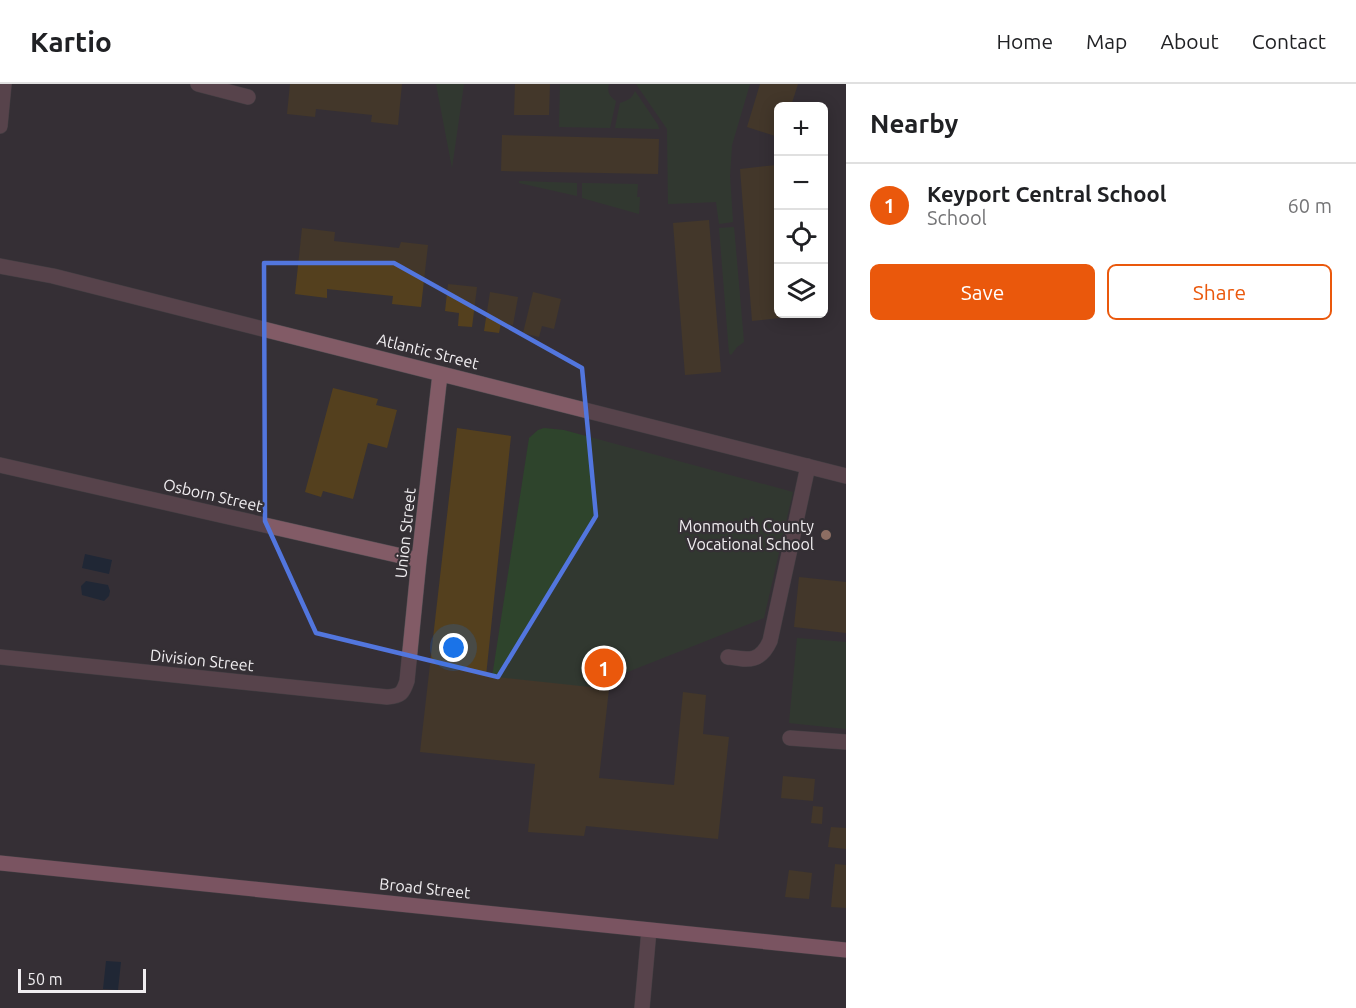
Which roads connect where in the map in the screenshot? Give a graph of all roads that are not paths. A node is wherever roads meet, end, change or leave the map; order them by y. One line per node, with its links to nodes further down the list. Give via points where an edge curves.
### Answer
1 (4, 84): 4 (street)
2 (198, 84): 3 (street)
3 (248, 97)
4 (0, 126)
5 (0, 266): 6 (street, Atlantic Street, via 62,278)
6 (440, 374): 8 (street, Atlantic Street); 10 (street, Union Street)
7 (0, 465): 10 (street, Osborn Street)
8 (808, 466): 9 (street, Atlantic Street); 12 (street, via 770,641 756,658)
9 (846, 476)
10 (419, 560): 13 (street, Union Street, via 407,681)
11 (0, 657): 13 (street, Division Street, via 387,697)
12 (728, 657)
13 (400, 694)
14 (790, 738): 15 (street)
15 (846, 742)
16 (0, 863): 17 (main road, Broad Street)
17 (649, 930): 18 (main road, Broad Street); 19 (street)
18 (846, 950)
19 (642, 1008)

